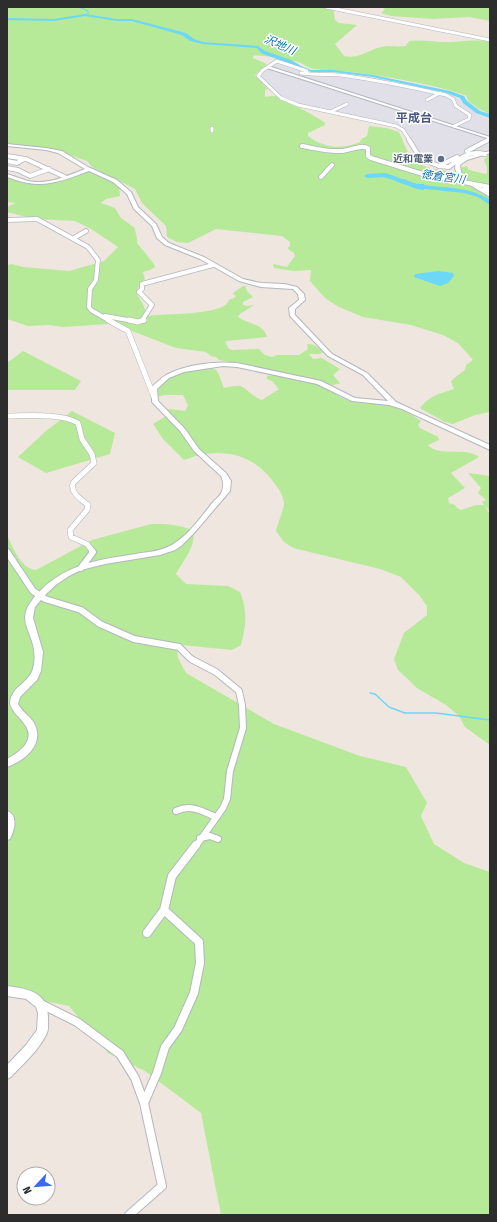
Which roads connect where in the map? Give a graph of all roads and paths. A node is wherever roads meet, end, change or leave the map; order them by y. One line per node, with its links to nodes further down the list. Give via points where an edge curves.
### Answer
1 (326, 7): 2 (street)
2 (490, 40)
3 (275, 62): 4 (street); 5 (street); 6 (street, via 305,74 374,80)
4 (268, 66): 9 (street, via 258,76 281,98 298,105); 10 (street)
5 (307, 71)
6 (440, 93): 7 (street); 10 (street, via 451,97 456,106 470,116)
7 (427, 100)
8 (347, 104): 9 (street)
9 (330, 112): 19 (street, via 398,127 403,130 419,157)
10 (454, 126): 11 (street)
11 (490, 139): 19 (street)
12 (7, 145): 22 (street, via 54,150)
13 (302, 146): 26 (street, via 329,151 364,146 368,148 368,156 371,158)
14 (488, 153): 19 (street, via 474,152 456,160 449,168); 27 (street, via 465,159 458,164 457,169)
15 (7, 156): 16 (street)
16 (24, 159): 17 (street, via 17,163); 21 (street)
17 (7, 161)
18 (332, 165): 25 (street)
19 (439, 166)
20 (7, 168): 21 (street, via 30,176)
21 (49, 169): 24 (street)
22 (90, 169): 24 (street); 34 (street, via 124,187 136,208 154,225 164,242)
23 (7, 174): 24 (street, via 34,182)
24 (65, 177)
25 (321, 177)
26 (434, 177): 29 (street); 30 (street, via 462,183 479,183)
27 (465, 179)
28 (472, 184): 29 (street)
29 (479, 188): 30 (street)
30 (490, 191)
31 (7, 220): 33 (street, via 35,219)
32 (86, 231): 33 (street)
33 (74, 238): 35 (street, via 88,246 97,257 96,280 90,289 89,308)
34 (213, 265): 35 (street, via 142,284 140,292 152,305 144,321); 37 (street, via 250,283 289,287 299,291 302,300 291,311 294,318 330,355 365,374 394,403)
35 (102, 317): 36 (street, via 128,331)
36 (154, 397): 37 (street, via 154,388 174,374 197,366 223,364 305,379 328,386 354,400 390,403); 41 (street, via 155,402 183,430 196,450 224,475 227,481 226,491 183,541 172,549 104,561)
37 (404, 408): 39 (street)
38 (7, 416): 41 (street, via 62,418 78,423 81,438 94,458 94,463 73,482 72,491 88,505 88,510 70,530 71,537 88,544 93,552)
39 (490, 448)
40 (7, 552): 42 (street, via 33,590)
41 (81, 568): 42 (street, via 52,582)
42 (40, 595): 43 (street, via 28,614 38,652 37,673 19,692 14,704 30,724 34,738 25,752); 46 (street, via 45,599 81,610 100,624 134,639 179,647 191,659 216,672 239,691 243,728 230,771 227,799)
43 (7, 763)
44 (176, 811): 46 (street, via 190,806)
45 (7, 815): 47 (street, via 11,827)
46 (216, 817): 48 (street)
47 (7, 836)
48 (200, 838): 49 (street, via 210,836); 50 (street, via 172,876)
49 (218, 839)
50 (164, 910): 51 (street); 55 (street, via 199,942 200,962 194,993 187,1011 165,1047)
51 (148, 933)
52 (7, 991): 53 (street, via 28,994)
53 (41, 1004): 54 (street, via 44,1013 42,1032); 55 (street, via 77,1022 120,1054 135,1078)
54 (7, 1073)
55 (144, 1103): 56 (street, via 162,1186)
56 (129, 1215)

